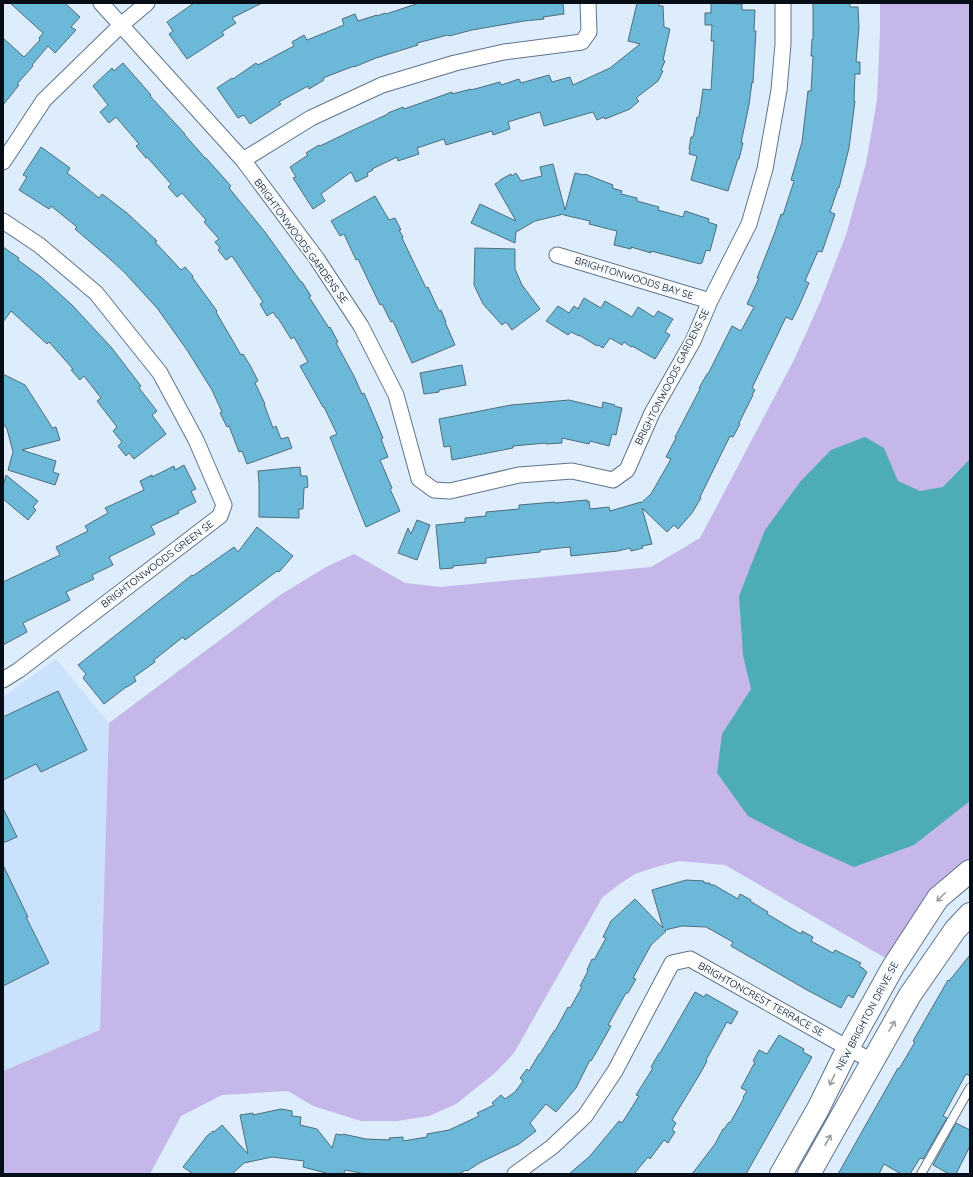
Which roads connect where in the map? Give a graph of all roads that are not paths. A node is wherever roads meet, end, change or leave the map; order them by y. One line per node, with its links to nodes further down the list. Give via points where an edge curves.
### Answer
1 (101, 3): 5 (street, BRIGHTONWOODS GARDENS SE)
2 (147, 3): 5 (street)
3 (588, 3): 6 (street, via 589,32 582,42 504,52 455,63 382,85 311,118)
4 (783, 3): 10 (street, BRIGHTONWOODS GARDENS SE, via 779,90 765,169 749,224)
5 (120, 26): 6 (street, BRIGHTONWOODS GARDENS SE); 7 (street, via 44,100)
6 (243, 160): 10 (street, BRIGHTONWOODS GARDENS SE, via 317,259 361,326 396,396 420,479 434,490 450,491 519,475 572,471 612,480 627,470 652,413 693,341)
7 (3, 162)
8 (3, 221): 11 (street, BRIGHTONWOODS GREEN SE, via 39,245 96,293 160,373 196,440 224,505 220,516)
9 (557, 255): 10 (street, BRIGHTONWOODS BAY SE)
10 (710, 301)
11 (3, 680)
12 (970, 870): 14 (street, NEW BRIGHTON DRIVE SE, one-way to 14, via 938,898 893,967)
13 (970, 914): 15 (street, one-way to 13, via 910,995 955,930)
14 (848, 1048): 15 (street, BRIGHTONCREST TERRACE SE); 17 (street, BRIGHTONCREST TERRACE SE, via 690,959 672,963 615,1071 585,1116 552,1147); 18 (street, NEW BRIGHTON DRIVE SE, one-way to 18)
15 (872, 1061): 19 (street, one-way to 15)
16 (970, 1088): 20 (lane)
17 (515, 1174)
18 (781, 1174)
19 (809, 1174)
20 (921, 1174)

